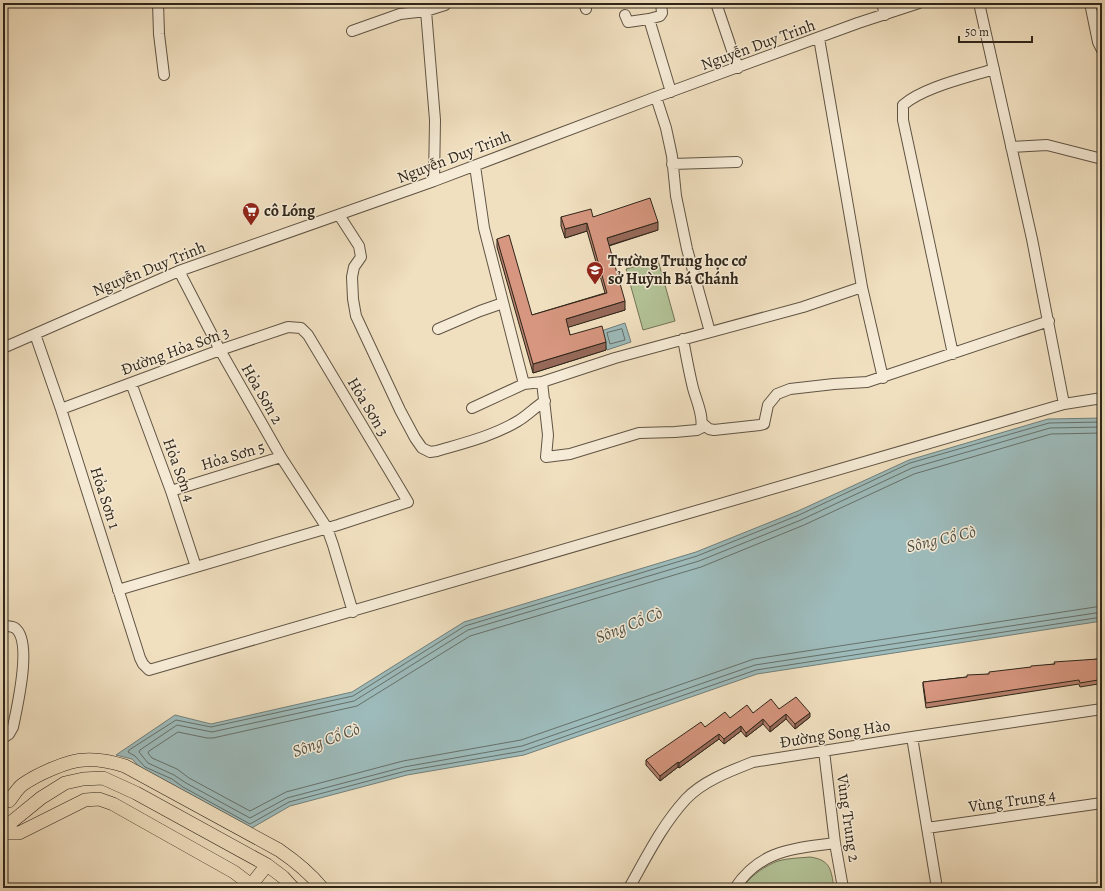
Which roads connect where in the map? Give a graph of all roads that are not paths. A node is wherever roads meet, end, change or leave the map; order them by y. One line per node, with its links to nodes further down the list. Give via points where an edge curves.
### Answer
1 (158, 3): 18 (street)
2 (447, 3): 9 (street)
3 (660, 3): 12 (street, via 660,16)
4 (716, 3): 16 (street)
5 (882, 3): 11 (street)
6 (919, 3): 11 (street, Nguyễn Duy Trinh)
7 (979, 3): 17 (street)
8 (1090, 3): 15 (street)
9 (426, 11): 13 (street, via 400,14); 26 (street, via 435,120)
10 (625, 15): 12 (street, via 628,22)
11 (885, 15): 14 (street, Nguyễn Duy Trinh)
12 (649, 19): 19 (street)
13 (352, 31)
14 (819, 38): 16 (street, Nguyễn Duy Trinh); 29 (street)
15 (1102, 50)
16 (738, 68): 19 (street, Nguyễn Duy Trinh)
17 (994, 69): 21 (street); 39 (street, via 931,90 911,98 903,105 903,120)
18 (164, 75)
19 (671, 92): 20 (street, Nguyễn Duy Trinh)
20 (656, 97): 24 (street, via 666,128); 25 (street, Nguyễn Duy Trinh)
21 (1011, 147): 22 (street, via 1047,145); 31 (street)
22 (1102, 159)
23 (737, 162): 24 (street)
24 (672, 164): 34 (street, via 687,249)
25 (475, 166): 26 (street, Nguyễn Duy Trinh); 30 (street, via 484,228)
26 (434, 181): 27 (street, Nguyễn Duy Trinh)
27 (339, 215): 28 (street, Nguyễn Duy Trinh); 45 (street, via 359,246 361,257 354,266 352,277 356,316 400,410 422,448 430,452 437,451 506,428)
28 (179, 271): 35 (street, Nguyễn Duy Trinh); 38 (street, Hỏa Sơn 2)
29 (862, 287): 34 (street, via 803,307); 40 (street)
30 (502, 303): 33 (street); 43 (street)
31 (1049, 321): 39 (street); 46 (street)
32 (301, 328): 38 (street, Đường Hỏa Sơn 3, via 288,327); 52 (street, Hỏa Sơn 3, via 308,335 408,502)
33 (438, 329)
34 (710, 332): 36 (street)
35 (35, 334): 37 (street, Nguyễn Duy Trinh); 48 (street, Hỏa Sơn 1)
36 (683, 339): 41 (street); 49 (street)
37 (3, 348)
38 (220, 350): 42 (street, Đường Hỏa Sơn 3); 50 (street, Hỏa Sơn 2)
39 (953, 354): 40 (street)
40 (883, 378): 49 (street, via 867,382 790,389 777,394 768,405 764,424 760,426 714,430)
41 (542, 382): 43 (street); 45 (street)
42 (132, 383): 48 (street, Đường Hỏa Sơn 3); 51 (street, Hỏa Sơn 4)
43 (524, 384): 47 (street)
44 (1102, 398): 46 (street)
45 (545, 401): 49 (street, via 548,435 546,457 570,454 639,433 697,430 701,428)
46 (1064, 404): 55 (street)
47 (472, 408)
48 (61, 409): 54 (street, Hỏa Sơn 1)
49 (702, 423)
50 (281, 457): 51 (street, Hỏa Sơn 5); 52 (street, Hỏa Sơn 2)
51 (171, 491): 53 (street, Hỏa Sơn 4)
52 (327, 528): 53 (street); 55 (street, Hỏa Sơn 2)
53 (196, 568): 54 (street)
54 (118, 590): 55 (street, Hỏa Sơn 1, via 140,658 149,670)
55 (353, 612)
56 (3, 626): 59 (street, via 12,627 20,634 23,641 23,662 13,727)
57 (1102, 709): 58 (street, Đường Song Hào)
58 (912, 737): 60 (street, Đường Song Hào); 64 (street)
59 (3, 738)
60 (824, 751): 67 (street, Vùng Trung 2); 72 (street, Đường Song Hào, via 753,762 706,783 686,798 673,815 658,836)
61 (41, 798): 62 (main road); 65 (main road); 68 (main road, via 64,783 103,778 136,793)
62 (6, 802): 71 (main road, via 22,785 68,763 84,760 107,761 143,775 279,850 296,861)
63 (1102, 803): 64 (street, Vùng Trung 4)
64 (927, 828): 75 (street)
65 (3, 829)
66 (3, 833): 69 (main road, via 19,833 85,800 98,799 113,804 234,872)
67 (835, 843): 73 (street, via 784,851 766,858); 74 (street, Vùng Trung 2)
68 (267, 865): 69 (main road); 70 (main road)
69 (252, 886)
70 (293, 888)
71 (322, 888)
72 (629, 888)
73 (735, 888)
74 (843, 888)
75 (937, 888)

